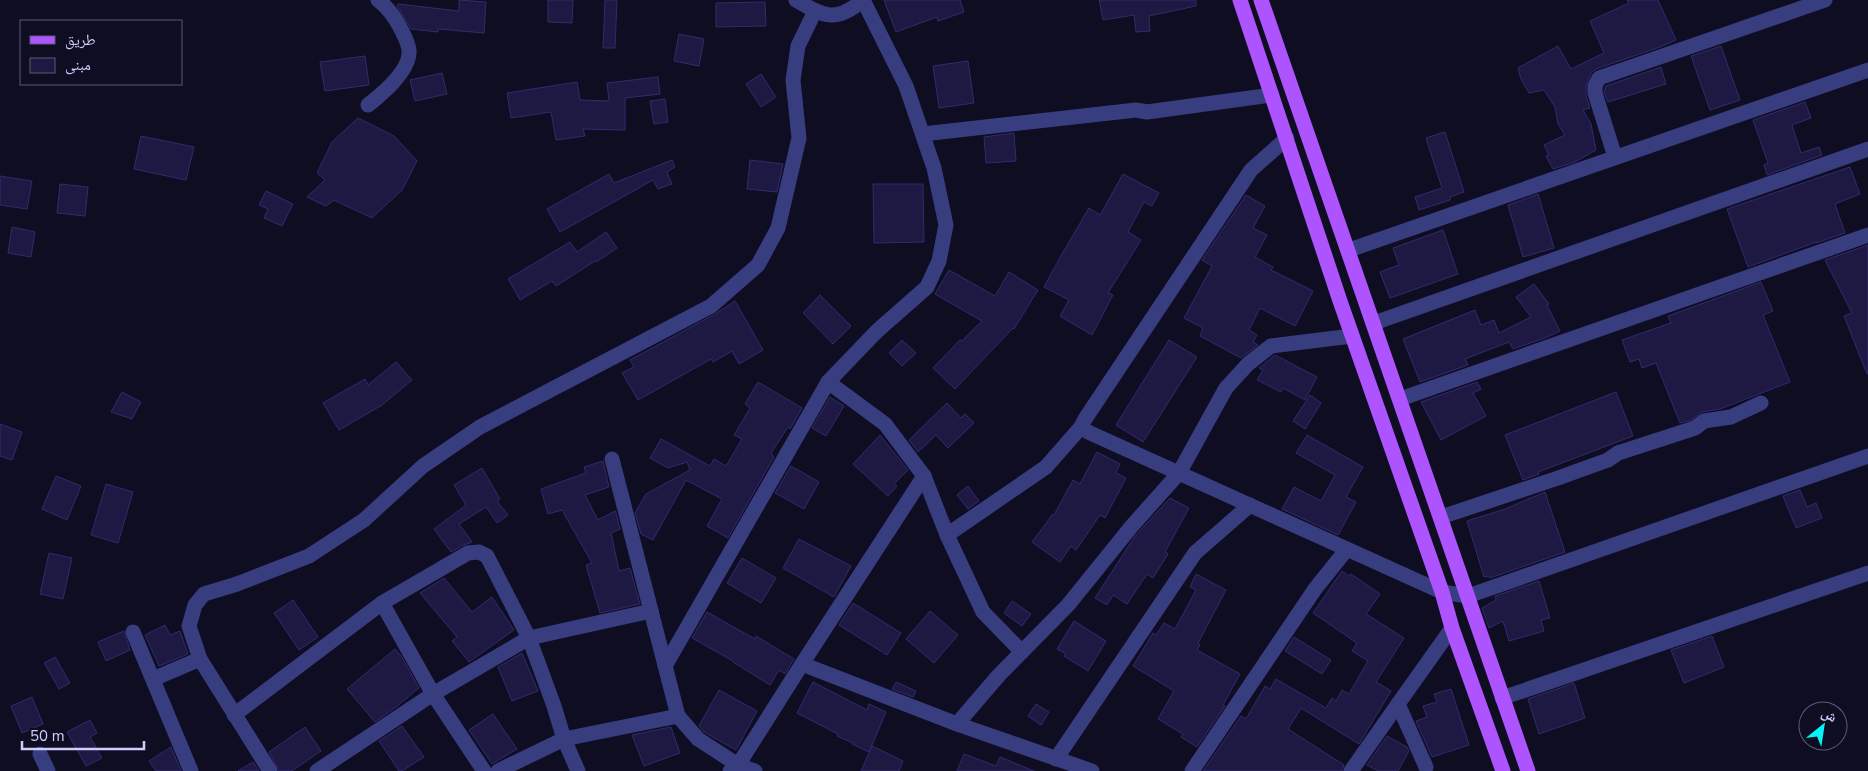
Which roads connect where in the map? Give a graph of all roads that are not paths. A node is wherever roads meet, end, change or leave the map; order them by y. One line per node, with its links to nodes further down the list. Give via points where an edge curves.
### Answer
1 (378, 0): 10 (street, via 397,21 409,52 390,87)
2 (796, 0): 7 (street)
3 (863, 0): 7 (street, via 850,11 833,16); 11 (street, via 906,86)
4 (1240, 0): 9 (main road)
5 (1261, 0): 16 (main road)
6 (1825, 0): 14 (street, via 1599,78 1595,93)
7 (814, 11): 40 (street, via 798,46 793,80 799,138 778,228 758,265 711,306 480,427 422,466 364,520 309,556 204,594 195,605 189,626)
8 (1868, 70): 14 (street)
9 (1272, 95): 11 (street, via 1146,112 1136,110); 12 (main road)
10 (368, 106)
11 (923, 134): 19 (street, via 946,225 939,261 927,287 877,331)
12 (1287, 138): 18 (main road); 22 (street, via 1251,170)
13 (1868, 149): 17 (street)
14 (1615, 157): 16 (street)
15 (1868, 235): 20 (street)
16 (1349, 250): 17 (main road)
17 (1374, 323): 20 (main road)
18 (1352, 336): 25 (street, via 1271,346 1248,364 1226,388); 32 (main road)
19 (828, 382): 26 (street, via 884,424); 42 (street)
20 (1400, 399): 28 (main road)
21 (1761, 403): 28 (street, via 1731,417 1704,421 1695,428 1618,453 1608,460)
22 (1081, 427): 25 (street); 29 (street, via 1046,467)
23 (1868, 456): 33 (street)
24 (612, 460): 35 (street)
25 (1179, 473): 27 (street); 39 (street, via 1130,527 1068,605)
26 (924, 476): 29 (street); 41 (street)
27 (1250, 505): 30 (street); 52 (street, via 1195,553)
28 (1441, 517): 33 (main road)
29 (947, 535): 39 (street, via 984,612)
30 (1347, 549): 32 (street); 64 (street, via 1315,589)
31 (1868, 573): 45 (street)
32 (1442, 592): 33 (street); 36 (main road)
33 (1468, 596): 45 (main road)
34 (382, 603): 38 (street, via 468,553 479,552 487,556); 44 (street); 47 (street)
35 (651, 611): 38 (street); 42 (street)
36 (1452, 628): 46 (street); 66 (main road)
37 (133, 632): 43 (street)
38 (529, 638): 44 (street); 50 (street)
39 (1022, 652): 49 (street)
40 (200, 659): 43 (street); 47 (street)
41 (802, 664): 49 (street); 54 (street)
42 (665, 666): 48 (street)
43 (152, 679): 56 (street)
44 (433, 694): 58 (street); 59 (street)
45 (1502, 698): 67 (main road)
46 (1398, 704): 53 (street); 65 (street)
47 (234, 715): 57 (street)
48 (678, 716): 50 (street); 54 (street, via 698,738)
49 (957, 724): 52 (street)
50 (564, 739): 60 (street); 61 (street)
51 (40, 754): 55 (street)
52 (1056, 758): 63 (street)
53 (1426, 767)
54 (734, 768): 62 (street)
55 (48, 771)
56 (191, 771)
57 (270, 771)
58 (317, 771)
59 (484, 771)
60 (498, 771)
61 (578, 771)
62 (755, 771)
63 (1092, 771)
64 (1192, 771)
65 (1352, 771)
66 (1503, 771)
67 (1528, 771)

